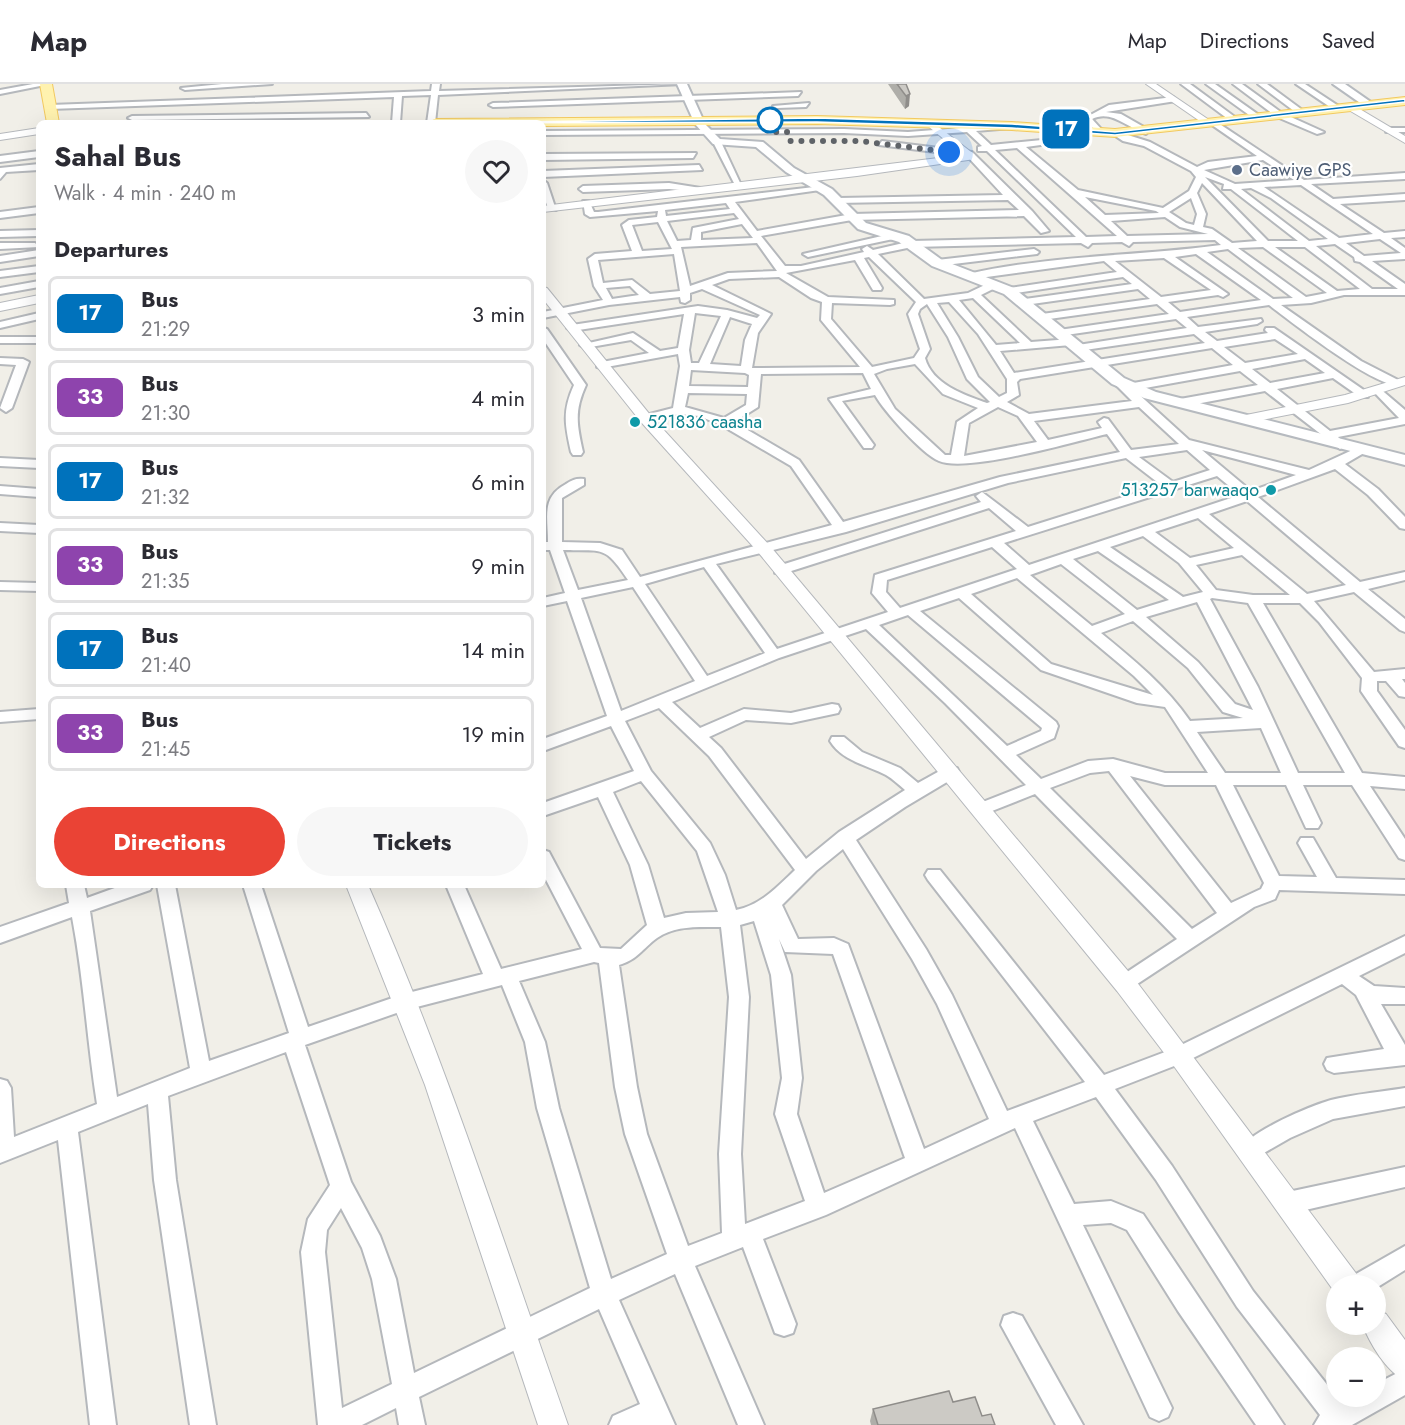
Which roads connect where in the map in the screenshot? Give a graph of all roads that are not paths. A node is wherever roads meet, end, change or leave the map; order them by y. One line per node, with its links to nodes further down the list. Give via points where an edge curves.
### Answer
1 (46, 84): 20 (street); 40 (main road)
2 (268, 84): 16 (street)
3 (339, 84): 25 (street)
4 (681, 84): 14 (street); 65 (main road)
5 (747, 84): 28 (street)
6 (794, 84): 24 (street)
7 (1150, 84): 30 (street)
8 (1185, 84): 62 (street)
9 (1210, 84): 51 (street)
10 (1237, 84): 47 (street)
11 (1262, 84): 43 (street)
12 (1300, 84): 41 (street)
13 (1338, 84): 36 (main road)
14 (612, 85): 17 (street); 31 (street)
15 (185, 86): 16 (street); 38 (street)
16 (227, 86): 29 (street)
17 (563, 86): 18 (street); 33 (street)
18 (494, 87): 19 (street); 34 (street)
19 (436, 88): 21 (street); 58 (street)
20 (0, 92)
21 (398, 93): 23 (street); 57 (street)
22 (278, 94): 26 (street); 29 (street); 42 (street)
23 (369, 94): 25 (street); 53 (street)
24 (798, 94): 28 (street); 35 (street)
25 (339, 95): 27 (street)
26 (295, 96): 27 (street); 45 (street)
27 (326, 96): 48 (street)
28 (750, 96): 65 (street)
29 (223, 99): 38 (street, via 189,101)
30 (1173, 99): 44 (street, via 1120,105); 66 (street)
31 (615, 101): 33 (street); 60 (street); 65 (street)
32 (1405, 101): 36 (main road)
33 (561, 103): 34 (street); 64 (street)
34 (493, 105): 59 (street)
35 (806, 105): 39 (street); 61 (street)
36 (1370, 105): 41 (main road)
37 (137, 106): 38 (street); 40 (street); 50 (street)
38 (178, 106): 49 (street); 56 (street)
39 (772, 106)
40 (50, 107): 54 (main road)
41 (1345, 108): 43 (main road); 72 (street)
42 (270, 109): 46 (street); 49 (street)
43 (1301, 112): 47 (main road)
44 (1098, 113): 76 (street, via 1087,119); 77 (street, via 1118,116)
45 (291, 114): 46 (street); 52 (street)
46 (247, 115): 49 (street)
47 (1281, 115): 51 (main road); 78 (street)
48 (322, 116): 52 (street); 53 (street)
49 (203, 117): 56 (street)
50 (132, 118): 55 (street); 56 (street)
51 (1259, 118): 62 (main road)
52 (300, 119)
53 (365, 119)
54 (52, 120)
55 (128, 120)
56 (172, 120)
57 (396, 120)
58 (432, 120)
59 (490, 120)
60 (618, 120): 65 (main road); 96 (main road)
61 (817, 120): 68 (main road); 75 (main road)
62 (1235, 120): 66 (main road)
63 (546, 121): 64 (main road)
64 (562, 121): 96 (main road)
65 (703, 121): 75 (main road); 96 (street); 104 (main road, via 761,143); 108 (street)
66 (1212, 123): 77 (main road); 94 (street)
67 (1012, 126): 68 (main road); 69 (street); 70 (main road)
68 (936, 128): 71 (street); 75 (street, via 908,134); 92 (street)
69 (991, 129): 71 (street); 87 (street)
70 (1052, 129): 76 (main road); 86 (street, via 1045,142)
71 (970, 130): 88 (street)
72 (1389, 130): 73 (street); 82 (street)
73 (1405, 130)
74 (36, 131): 81 (street)
75 (787, 131): 83 (street); 92 (street)
76 (1099, 131): 79 (main road)
77 (1146, 132): 79 (main road)
78 (1320, 132)
79 (1115, 133): 102 (street, via 1147,144)
80 (546, 135): 96 (street)
81 (0, 137)
82 (1405, 140)
83 (778, 141)
84 (546, 142): 96 (street)
85 (36, 145): 89 (street)
86 (1020, 146): 87 (street); 113 (street)
87 (1008, 147): 88 (street)
88 (986, 149): 92 (street); 129 (street)
89 (0, 150)
90 (546, 150): 96 (street)
91 (36, 154): 95 (street)
92 (968, 154): 104 (street); 118 (street)
93 (546, 157): 96 (street)
94 (1265, 158): 102 (street, via 1208,165); 105 (street)
95 (0, 159)
96 (590, 160): 97 (street); 97 (street); 97 (street, via 688,148); 98 (street); 101 (street); 106 (street); 110 (street, via 669,186); 123 (street)
97 (698, 165): 110 (street)
98 (546, 166)
99 (36, 167): 100 (street)
100 (1, 172)
101 (546, 173)
102 (1198, 174): 109 (street, via 1217,176); 112 (street); 114 (street)
103 (1404, 177): 105 (street)
104 (806, 179): 108 (street); 111 (main road)
105 (1299, 181): 107 (street); 115 (street)
106 (546, 182)
107 (1251, 184): 109 (street); 117 (street)
108 (739, 185): 110 (street)
109 (1232, 186): 112 (street); 162 (street)
110 (710, 188): 116 (street); 120 (street)
111 (823, 189): 120 (street); 132 (main road)
112 (1212, 189): 150 (street)
113 (1076, 192): 125 (street); 136 (street)
114 (1193, 193): 136 (street); 144 (street, via 1203,219)
115 (1318, 193): 117 (street); 122 (street)
116 (672, 194): 123 (street); 127 (street)
117 (1274, 196): 157 (street)
118 (1013, 197): 132 (street); 135 (street)
119 (1405, 197): 122 (street)
120 (728, 201): 127 (street); 134 (street)
121 (813, 201): 132 (street)
122 (1331, 202): 151 (street)
123 (584, 203): 126 (street); 127 (street, via 594,215)
124 (1078, 207): 125 (street)
125 (1090, 207): 138 (street)
126 (548, 208)
127 (662, 208): 139 (street)
128 (1066, 208): 129 (street)
129 (1055, 209): 135 (street); 156 (street)
130 (36, 210): 137 (street)
131 (748, 210): 134 (street)
132 (847, 210): 135 (street); 140 (street); 149 (main road); 153 (street)
133 (36, 211): 141 (street)
134 (737, 211): 139 (street); 143 (street)
135 (1027, 212): 159 (street, via 1044,231)
136 (1167, 213): 138 (street); 144 (street, via 1180,224)
137 (0, 215)
138 (1103, 218): 146 (street)
139 (662, 221): 167 (street); 171 (street, via 627,225)
140 (770, 221)
141 (0, 222)
142 (759, 222): 143 (street)
143 (747, 223): 153 (street); 163 (street, via 696,230)
144 (1195, 227): 146 (street); 152 (street)
145 (36, 233): 147 (street)
146 (1118, 233): 155 (street)
147 (0, 234)
148 (1405, 234): 151 (street)
149 (891, 235): 158 (street); 159 (street); 160 (main road)
150 (1256, 235): 152 (street); 161 (street)
151 (1382, 236): 157 (street); 173 (street)
152 (1218, 238): 154 (street); 166 (street)
153 (760, 239): 163 (street); 184 (street)
154 (1183, 239): 155 (street); 168 (street)
155 (1126, 240): 156 (street); 176 (street)
156 (1085, 241): 159 (street); 178 (street)
157 (1337, 241): 162 (street); 179 (street)
158 (860, 242): 170 (street); 172 (street)
159 (1036, 242): 160 (street); 181 (street); 182 (street, via 1035,253)
160 (912, 244): 170 (street); 181 (main road)
161 (1265, 244): 162 (street); 166 (street); 203 (street)
162 (1304, 244): 180 (street)
163 (696, 245): 167 (street)
164 (0, 246): 165 (street)
165 (36, 246)
166 (1231, 247): 168 (street); 211 (street)
167 (676, 248): 171 (street); 199 (street)
168 (1199, 251): 174 (street); 216 (street)
169 (36, 253): 177 (street)
170 (873, 253): 175 (street); 214 (street)
171 (638, 254): 192 (street, via 595,257 594,273)
172 (808, 254)
173 (1405, 254): 179 (street)
174 (1166, 255): 176 (street); 200 (street)
175 (858, 256): 184 (street); 195 (street)
176 (1143, 256): 178 (street)
177 (0, 259)
178 (1105, 259): 182 (street); 186 (street)
179 (1361, 259): 180 (street); 189 (street)
180 (1328, 261): 201 (street)
181 (937, 263): 187 (main road)
182 (1046, 265): 187 (street)
183 (36, 269): 185 (street)
184 (781, 272): 193 (street, via 728,276); 208 (street, via 814,296)
185 (0, 273)
186 (1123, 274): 194 (street); 197 (street)
187 (972, 276): 191 (main road)
188 (1405, 279): 189 (street)
189 (1391, 280): 198 (street)
190 (36, 285): 196 (street)
191 (993, 285): 197 (main road); 202 (street)
192 (599, 286): 204 (street, via 633,283); 212 (street)
193 (705, 286): 199 (street); 227 (street, via 766,314)
194 (1138, 286): 210 (street); 215 (street)
195 (878, 288)
196 (0, 291)
197 (1008, 291): 215 (main road)
198 (1405, 291): 201 (street)
199 (686, 292): 204 (street); 219 (street)
200 (1219, 292): 210 (street); 218 (street)
201 (1370, 292): 203 (street)
202 (974, 294): 209 (street); 239 (street)
203 (1335, 294): 211 (street)
204 (647, 297): 207 (street)
205 (36, 300): 217 (street)
206 (546, 300): 221 (street)
207 (623, 300): 212 (street); 225 (street)
208 (827, 300): 213 (street); 252 (street, via 826,320)
209 (952, 300): 214 (street); 240 (street, via 982,332)
210 (1158, 300): 222 (street); 223 (street)
211 (1303, 300): 216 (street)
212 (609, 302): 221 (street)
213 (890, 302)
214 (927, 302): 244 (street, via 915,308 913,314 925,349); 264 (street, via 953,337 973,379)
215 (1025, 302): 223 (main road)
216 (1270, 302): 218 (street); 255 (street, via 1357,363)
217 (0, 307)
218 (1239, 307): 222 (street); 226 (street)
219 (687, 310): 220 (street); 225 (street); 241 (street)
220 (727, 313): 227 (street); 249 (street)
221 (551, 314): 229 (street)
222 (1180, 315): 230 (street); 236 (street)
223 (1042, 317): 236 (main road)
224 (36, 318): 228 (street)
225 (636, 318): 229 (street); 233 (street, via 646,331)
226 (1257, 321): 230 (street); 231 (street)
227 (757, 322): 251 (street)
228 (0, 325)
229 (572, 328): 237 (street)
230 (1199, 331): 236 (street); 238 (street)
231 (1277, 335): 238 (street); 243 (street)
232 (546, 336): 280 (street, via 580,384 572,403 571,423)
233 (636, 337): 237 (street); 242 (street)
234 (0, 340): 235 (street)
235 (36, 340)
236 (1070, 341): 239 (street); 246 (main road)
237 (585, 345): 247 (street)
238 (1218, 345): 246 (street); 250 (street)
239 (1029, 346): 240 (street)
240 (992, 349): 254 (street)
241 (683, 350): 242 (street); 248 (street)
242 (657, 354): 247 (street)
243 (1306, 356): 250 (street); 253 (street)
244 (919, 360): 252 (street); 264 (street, via 947,392)
245 (0, 361): 265 (street, via 23,362)
246 (1098, 364): 254 (street, via 1034,371); 256 (main road)
247 (601, 365): 270 (street)
248 (686, 366): 249 (street); 258 (street)
249 (703, 367): 251 (street)
250 (1245, 367): 256 (street); 257 (street)
251 (749, 370): 252 (street); 260 (street, via 755,373)
252 (869, 370): 259 (street)
253 (1333, 375): 257 (street); 261 (street)
254 (1012, 378): 264 (street, via 1013,395)
255 (1400, 382): 261 (street)
256 (1124, 384): 262 (street); 263 (main road)
257 (1270, 387): 263 (street); 268 (street)
258 (682, 388): 260 (street); 267 (street)
259 (879, 391): 278 (street, via 835,399); 282 (street, via 890,411 934,454)
260 (753, 392): 273 (street, via 752,407)
261 (1371, 393): 268 (street); 271 (street)
262 (1141, 403): 266 (street); 277 (street)
263 (1180, 403): 272 (main road)
264 (993, 405): 269 (street, via 1016,408); 282 (street, via 963,422 957,454)
265 (6, 408)
266 (1094, 409): 269 (street); 274 (street)
267 (679, 410): 270 (street); 273 (street)
268 (1298, 410): 272 (street); 275 (street)
269 (1026, 418): 276 (street)
270 (646, 419): 306 (street)
271 (1405, 419): 275 (street)
272 (1246, 420): 275 (main road)
273 (725, 422): 299 (street, via 800,468)
274 (1110, 430): 276 (street); 281 (street)
275 (1335, 440): 279 (main road)
276 (1045, 444): 282 (street)
277 (1186, 444): 281 (street); 287 (street); 288 (street)
278 (868, 445)
279 (1363, 450): 283 (main road); 286 (street)
280 (577, 452)
281 (1128, 454): 290 (street); 291 (street)
282 (960, 460)
283 (1405, 460)
284 (0, 462): 285 (street)
285 (36, 464)
286 (1337, 464): 288 (street); 297 (street, via 1373,492)
287 (1220, 471): 290 (street); 294 (street)
288 (1310, 474): 294 (street)
289 (579, 482): 305 (street, via 555,498)
290 (1170, 486): 302 (street)
291 (972, 488): 295 (street); 299 (street)
292 (0, 490): 293 (street)
293 (36, 493)
294 (1249, 496): 296 (street); 317 (street)
295 (991, 503): 302 (street); 311 (street)
296 (1199, 512): 301 (street); 307 (street)
297 (1405, 525)
298 (0, 527): 300 (street)
299 (841, 529): 306 (street)
300 (36, 530)
301 (1143, 530): 304 (street); 309 (street)
302 (1026, 532): 303 (street)
303 (993, 541): 312 (street); 325 (street, via 880,578 879,593)
304 (1098, 545): 308 (street); 324 (street)
305 (549, 546): 314 (street, via 608,549 617,554); 320 (street)
306 (763, 548): 310 (street); 311 (street)
307 (1245, 550): 309 (street); 321 (street)
308 (1064, 559): 312 (street); 326 (street)
309 (1186, 563): 319 (street)
310 (709, 564): 314 (street); 331 (street)
311 (780, 570): 330 (street)
312 (1024, 572): 318 (street); 329 (street)
313 (1404, 579): 317 (street)
314 (636, 582): 320 (street); 334 (street)
315 (0, 586): 316 (street)
316 (36, 587)
317 (1360, 588): 321 (street); 328 (street)
318 (959, 591): 325 (street); 337 (street, via 1047,667 1143,699)
319 (1207, 595): 322 (street); 324 (street); 342 (street)
320 (574, 596): 323 (street); 341 (street)
321 (1304, 599): 322 (street); 333 (street)
322 (1253, 600): 354 (street)
323 (546, 601)
324 (1180, 601): 326 (street)
325 (902, 610): 327 (street); 348 (street, via 1050,726 1048,734)
326 (1138, 616): 329 (street); 342 (street, via 1193,665 1229,708)
327 (868, 623): 330 (street); 348 (street, via 951,699)
328 (1405, 627)
329 (1089, 632): 337 (street)
330 (833, 634): 331 (street); 350 (street)
331 (774, 655): 334 (street)
332 (1397, 675): 333 (street); 335 (street)
333 (1370, 677): 346 (street, via 1369,691)
334 (703, 682): 336 (street)
335 (1405, 692)
336 (660, 700): 341 (street); 344 (street)
337 (1170, 703): 343 (street)
338 (832, 709): 344 (street, via 791,718 744,714)
339 (36, 714): 340 (street)
340 (0, 717)
341 (616, 720): 347 (street); 351 (street)
342 (1264, 722): 343 (street); 352 (street)
343 (1186, 727): 353 (street)
344 (699, 735): 366 (street)
345 (838, 741): 357 (street, via 856,756 894,772)
346 (1405, 742)
347 (546, 744)
348 (1003, 754): 356 (street)
349 (1113, 765): 353 (street, via 1165,779); 356 (street, via 1088,767); 379 (street)
350 (951, 772): 357 (street); 359 (street)
351 (645, 774): 358 (street); 380 (street, via 704,848)
352 (1290, 778): 353 (street); 354 (street); 361 (street)
353 (1221, 779): 368 (street)
354 (1357, 779): 355 (street); 364 (street)
355 (1405, 783)
356 (1038, 787): 359 (street); 383 (street)
357 (916, 790): 362 (street)
358 (604, 791): 360 (street); 381 (street, via 639,865)
359 (981, 808): 388 (street)
360 (546, 809)
361 (1312, 823)
362 (845, 837): 366 (street); 402 (street, via 919,954)
363 (1307, 843): 369 (street)
364 (1405, 853)
365 (546, 862): 385 (street)
366 (805, 870): 377 (street)
367 (934, 875): 397 (street)
368 (1273, 883): 369 (street); 379 (street, via 1268,894)
369 (1330, 884): 376 (street)
370 (76, 888): 378 (street)
371 (136, 888): 378 (street)
372 (167, 888): 396 (street)
373 (253, 888): 392 (street)
374 (358, 888): 391 (street, via 387,951)
375 (456, 888): 387 (street)
376 (1405, 888)
377 (766, 907): 380 (street); 406 (street, via 792,947 841,949); 410 (street, via 781,975 792,1078 786,1114)
378 (79, 908): 382 (street); 401 (street)
379 (1229, 915): 383 (street)
380 (730, 920): 381 (street, via 698,919); 412 (street, via 739,997 730,1154)
381 (657, 928): 385 (street, via 635,950 617,958)
382 (0, 935)
383 (1191, 941): 388 (street)
384 (1405, 944): 386 (street)
385 (601, 956): 387 (street); 414 (street, via 636,1134)
386 (1344, 973): 389 (street); 393 (street)
387 (501, 977): 391 (street); 417 (street, via 524,1008 548,1108)
388 (1125, 984): 393 (street)
389 (1364, 992): 390 (street); 394 (street, via 1392,1044)
390 (1405, 996)
391 (404, 1002): 392 (street); 421 (street)
392 (297, 1039): 396 (street); 408 (street, via 324,1140)
393 (1180, 1055): 397 (street); 404 (street)
394 (1403, 1056): 395 (street)
395 (1334, 1064)
396 (201, 1073): 399 (street)
397 (1101, 1087): 402 (street); 427 (street)
398 (0, 1088): 405 (street)
399 (157, 1090): 401 (street); 429 (street, via 165,1180)
400 (1405, 1097): 404 (street, via 1331,1110 1282,1131)
401 (109, 1110): 403 (street)
402 (1011, 1119): 406 (street); 411 (street)
403 (67, 1126): 405 (street); 428 (street)
404 (1250, 1151): 409 (street)
405 (2, 1152)
406 (918, 1164): 410 (street)
407 (1405, 1177): 409 (street)
408 (342, 1187): 424 (street, via 372,1244 384,1279); 430 (street, via 316,1227 313,1252)
409 (1288, 1203): 415 (street)
410 (818, 1207): 412 (street)
411 (1067, 1216): 425 (street); 436 (street, via 1111,1211 1135,1222)
412 (742, 1237): 414 (street); 418 (street)
413 (1405, 1257): 416 (street)
414 (681, 1260): 417 (street); 434 (street)
415 (1340, 1275)
416 (1375, 1275)
417 (604, 1294): 421 (street); 426 (street)
418 (784, 1324)
419 (1013, 1325): 435 (street)
420 (1384, 1335): 422 (street)
421 (522, 1336): 424 (street); 432 (street)
422 (1405, 1365)
423 (1405, 1381): 427 (street)
424 (404, 1392): 430 (street); 431 (street)
425 (1159, 1408)
426 (658, 1417): 433 (street)
427 (1333, 1421)
428 (103, 1425)
429 (203, 1425)
430 (333, 1425)
431 (412, 1425)
432 (553, 1425)
433 (622, 1425)
434 (751, 1425)
435 (1070, 1425)
436 (1271, 1425)

